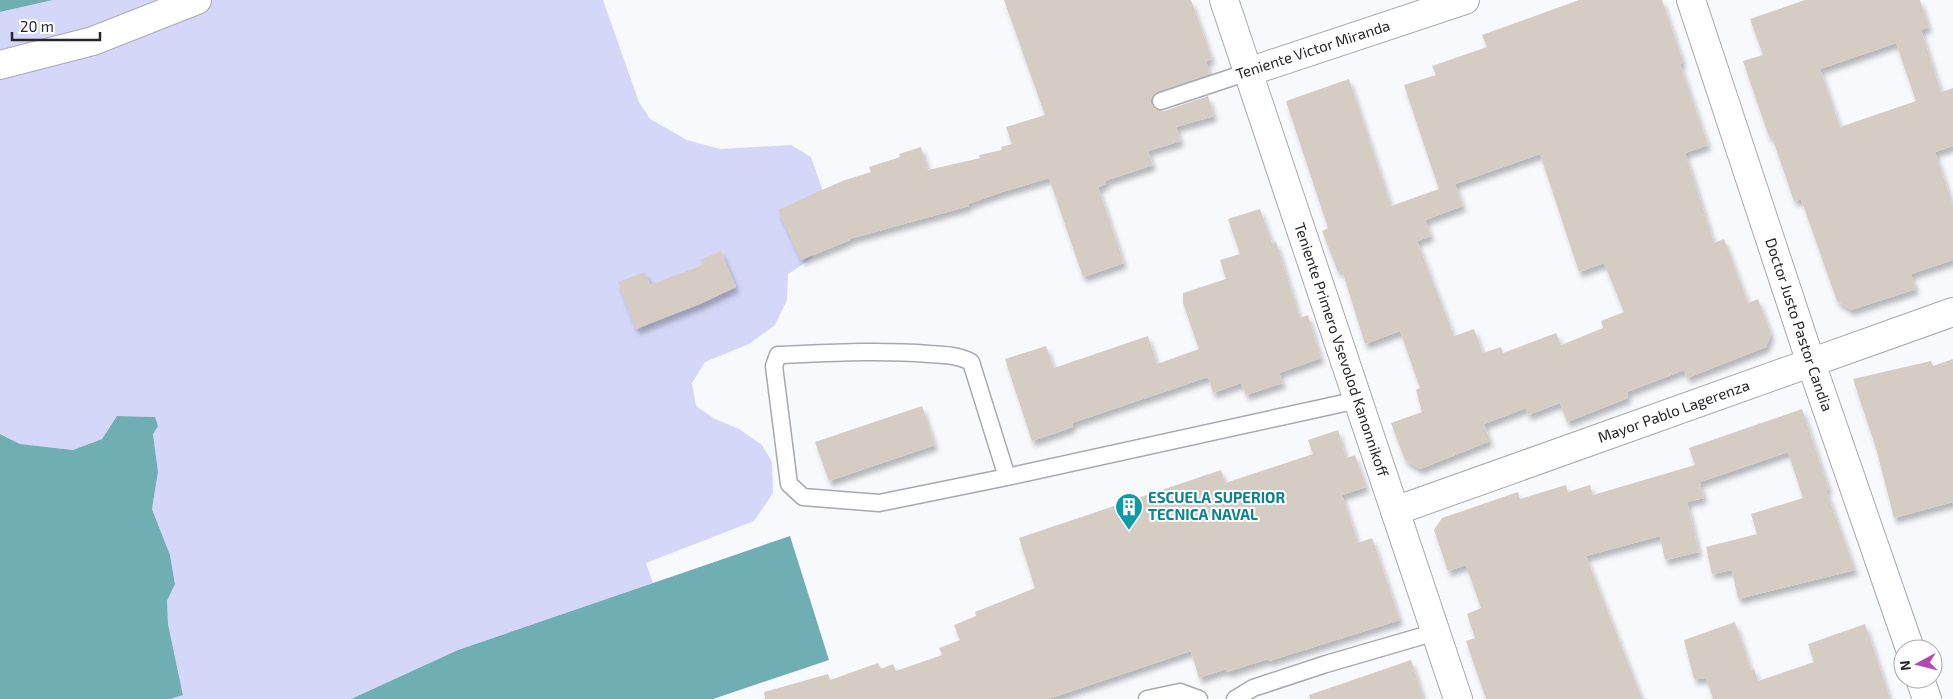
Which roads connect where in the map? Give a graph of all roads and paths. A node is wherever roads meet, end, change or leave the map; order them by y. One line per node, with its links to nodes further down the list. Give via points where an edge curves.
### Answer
1 (197, 0): 5 (street, via 93,41)
2 (1224, 0): 6 (street, Teniente Primero Vsevolod Kanonnikoff)
3 (1465, 0): 6 (street, Teniente Victor Miranda)
4 (1691, 0): 9 (street, Doctor Justo Pastor Candia)
5 (0, 65)
6 (1248, 72): 7 (lane, Teniente Victor Miranda); 10 (street, Teniente Primero Vsevolod Kanonnikoff)
7 (1162, 101)
8 (1953, 312): 9 (street, Mayor Pablo Lagerenza)
9 (1811, 363): 12 (street, Mayor Pablo Lagerenza); 14 (street, Doctor Justo Pastor Candia)
10 (1358, 400): 11 (lane); 12 (street, Teniente Primero Vsevolod Kanonnikoff)
11 (1007, 477): 11 (lane, via 879,503 803,497 789,484 774,366 778,355 907,352 961,357 971,362)
12 (1395, 511): 13 (street, Teniente Primero Vsevolod Kanonnikoff)
13 (1436, 632): 17 (lane, via 1253,688); 18 (street, Teniente Primero Vsevolod Kanonnikoff)
14 (1907, 639)
15 (1147, 699): 16 (lane, via 1180,692)
16 (1199, 699)
17 (1235, 699)
18 (1458, 699)

